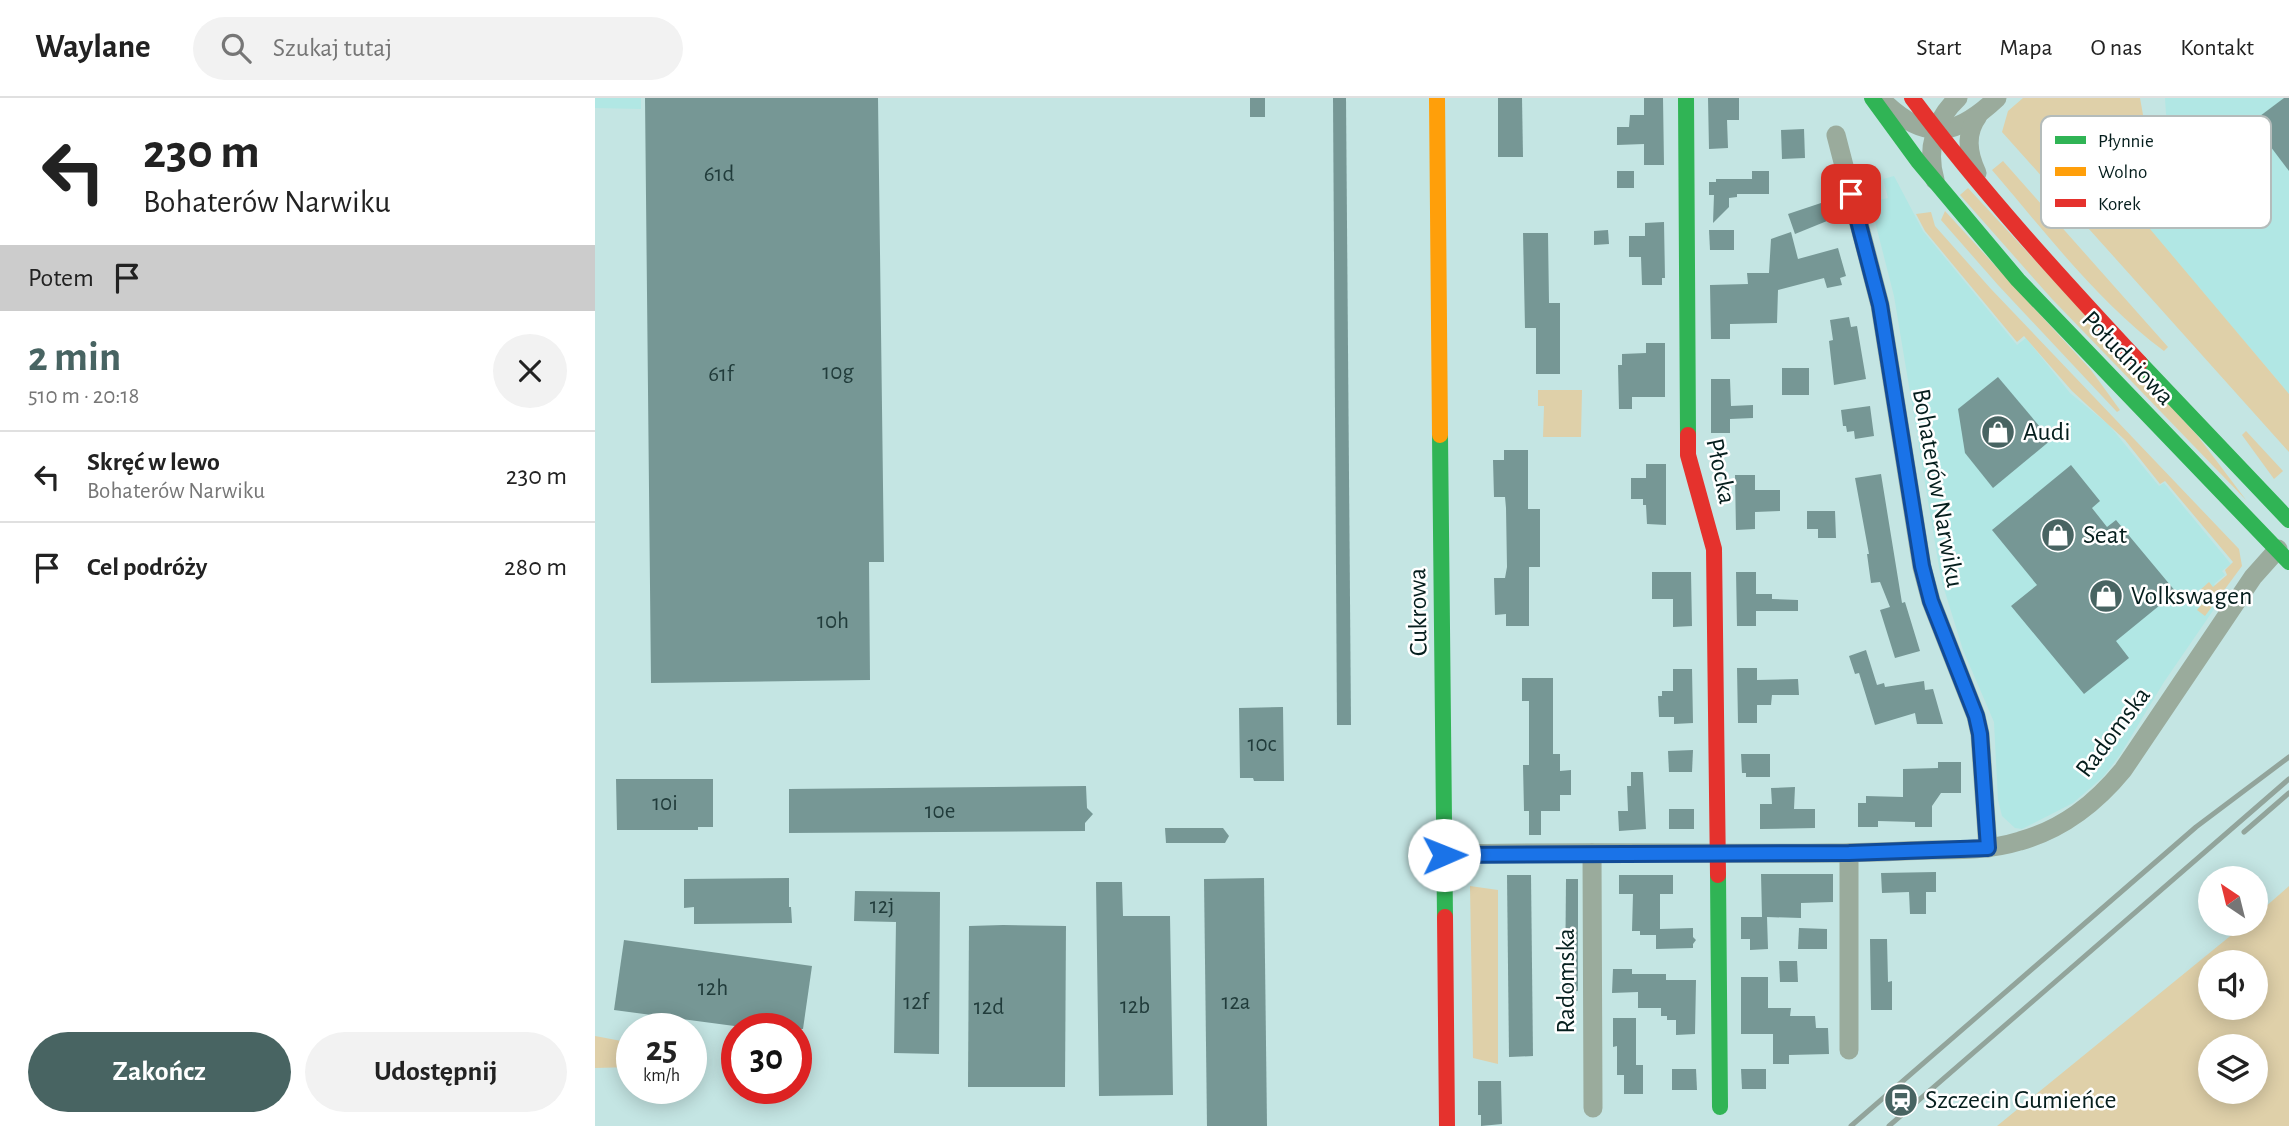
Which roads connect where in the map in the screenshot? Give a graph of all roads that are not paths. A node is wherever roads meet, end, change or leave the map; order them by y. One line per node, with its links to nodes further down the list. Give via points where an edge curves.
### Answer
1 (1437, 98): 19 (street, Cukrowa)
2 (1686, 98): 18 (street, Płocka, via 1688,455 1714,549)
3 (1871, 98): 11 (street, Południowa)
4 (1881, 98): 9 (street, Południowa, via 1911,122)
5 (1912, 98): 9 (street, Południowa)
6 (1958, 98): 9 (street)
7 (1997, 98): 8 (street)
8 (1978, 116): 9 (street); 12 (street, Południowa, via 1970,130 1970,153)
9 (1936, 130): 11 (street, via 1932,159); 12 (street, Południowa)
10 (1836, 135): 15 (street, Bohaterów Narwiku, via 1880,305 1922,566 1980,734)
11 (1937, 184): 14 (street, Południowa, via 2024,287)
12 (1993, 201): 13 (street, Południowa, via 2085,306)
13 (2289, 520)
14 (2283, 556): 15 (street, Radomska, via 2253,577 2108,788 2081,812 2047,831)
15 (1988, 848): 17 (street, Radomska)
16 (1592, 853): 18 (street, Radomska); 19 (street, Radomska); 22 (street, Radomska)
17 (1849, 853): 18 (street, Radomska); 20 (street)
18 (1717, 854): 21 (street)
19 (1444, 855): 23 (street, Cukrowa)
20 (1849, 1050)
21 (1720, 1107)
22 (1593, 1108)
23 (1447, 1126)

